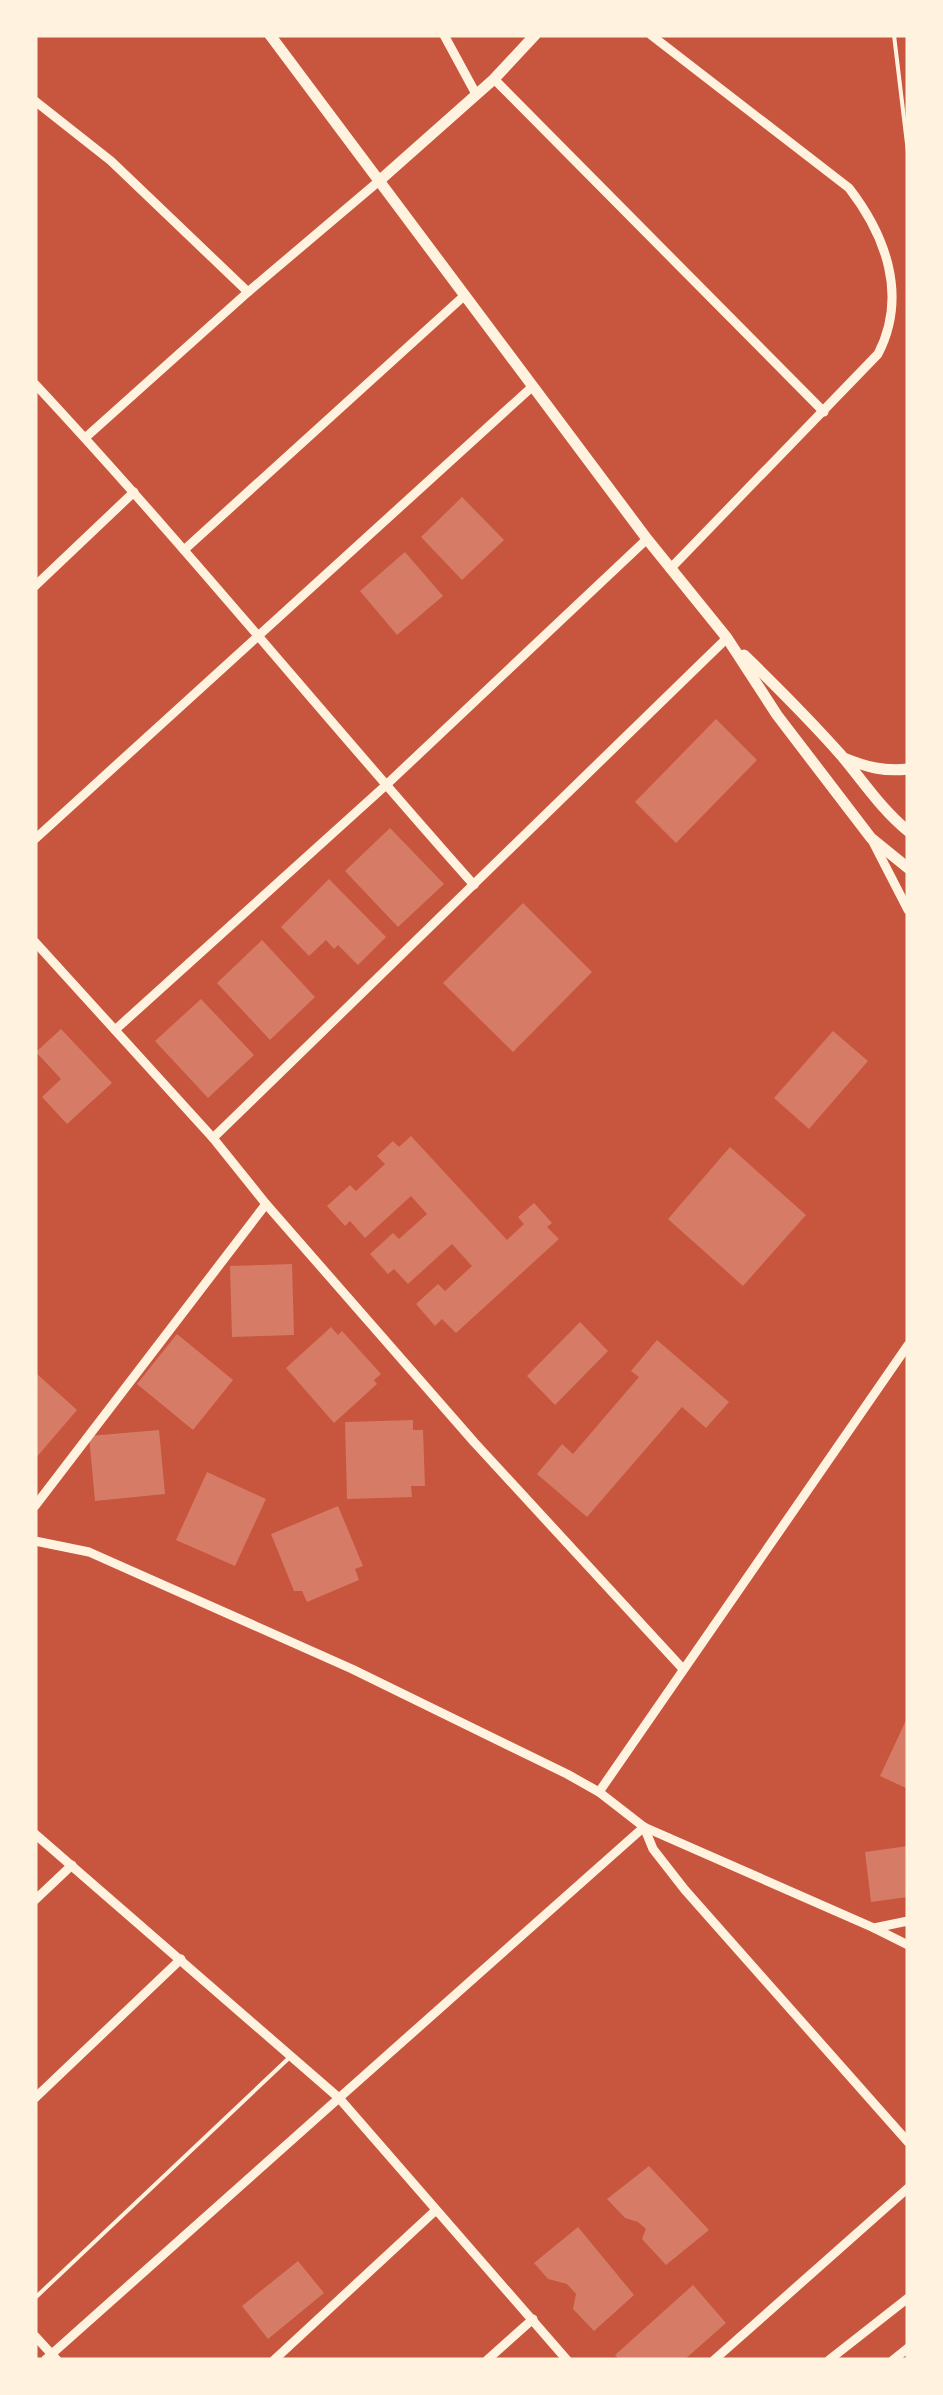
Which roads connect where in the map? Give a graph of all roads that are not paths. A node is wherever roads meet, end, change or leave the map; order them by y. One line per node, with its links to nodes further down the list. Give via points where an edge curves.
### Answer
1 (270, 35): 8 (street)
2 (444, 35): 6 (street)
3 (534, 35): 5 (street)
4 (651, 35): 13 (street, via 849,188 880,238 893,280 886,338)
5 (494, 79): 6 (street); 13 (street)
6 (476, 94): 8 (street)
7 (35, 101): 9 (street, via 111,161)
8 (379, 181): 9 (street); 10 (street)
9 (248, 292): 14 (street)
10 (465, 296): 12 (street); 17 (street)
11 (35, 384): 14 (street)
12 (533, 386): 16 (street); 20 (street)
13 (824, 412): 18 (street)
14 (85, 438): 15 (street)
15 (134, 492): 17 (street); 19 (street)
16 (648, 539): 18 (street); 24 (street)
17 (184, 550): 20 (street)
18 (670, 569): 21 (street)
19 (35, 586)
20 (258, 634): 24 (street); 27 (street)
21 (726, 638): 22 (street); 26 (street); 29 (street)
22 (843, 758): 23 (street, via 882,770); 25 (street)
23 (908, 769)
24 (385, 786): 29 (street); 32 (street)
25 (908, 830)
26 (871, 838): 28 (street); 30 (street)
27 (35, 839)
28 (908, 868)
29 (474, 885): 33 (street)
30 (908, 910)
31 (35, 942): 32 (street)
32 (114, 1030): 33 (street)
33 (213, 1138): 34 (street)
34 (266, 1204): 36 (street); 38 (street)
35 (908, 1346): 38 (street)
36 (35, 1506)
37 (35, 1541): 39 (street, via 89,1552 177,1591)
38 (683, 1669): 39 (street)
39 (599, 1792): 40 (street)
40 (644, 1826): 45 (street); 50 (street); 51 (street, via 652,1848 685,1890)
41 (35, 1834): 42 (street)
42 (72, 1865): 43 (street); 47 (street)
43 (35, 1900)
44 (908, 1921): 45 (street)
45 (874, 1928): 46 (street)
46 (908, 1945)
47 (181, 1959): 48 (street); 49 (street)
48 (291, 2056): 50 (street); 54 (lane)
49 (35, 2098)
50 (339, 2098): 53 (street); 59 (street)
51 (908, 2142)
52 (908, 2188): 63 (street)
53 (436, 2210): 56 (street); 60 (street)
54 (35, 2298)
55 (908, 2298): 64 (street)
56 (533, 2319): 61 (street); 62 (street)
57 (35, 2336): 59 (street)
58 (908, 2348): 65 (street)
59 (51, 2358)
60 (274, 2360)
61 (487, 2360)
62 (567, 2360)
63 (714, 2360)
64 (829, 2360)
65 (893, 2360)

